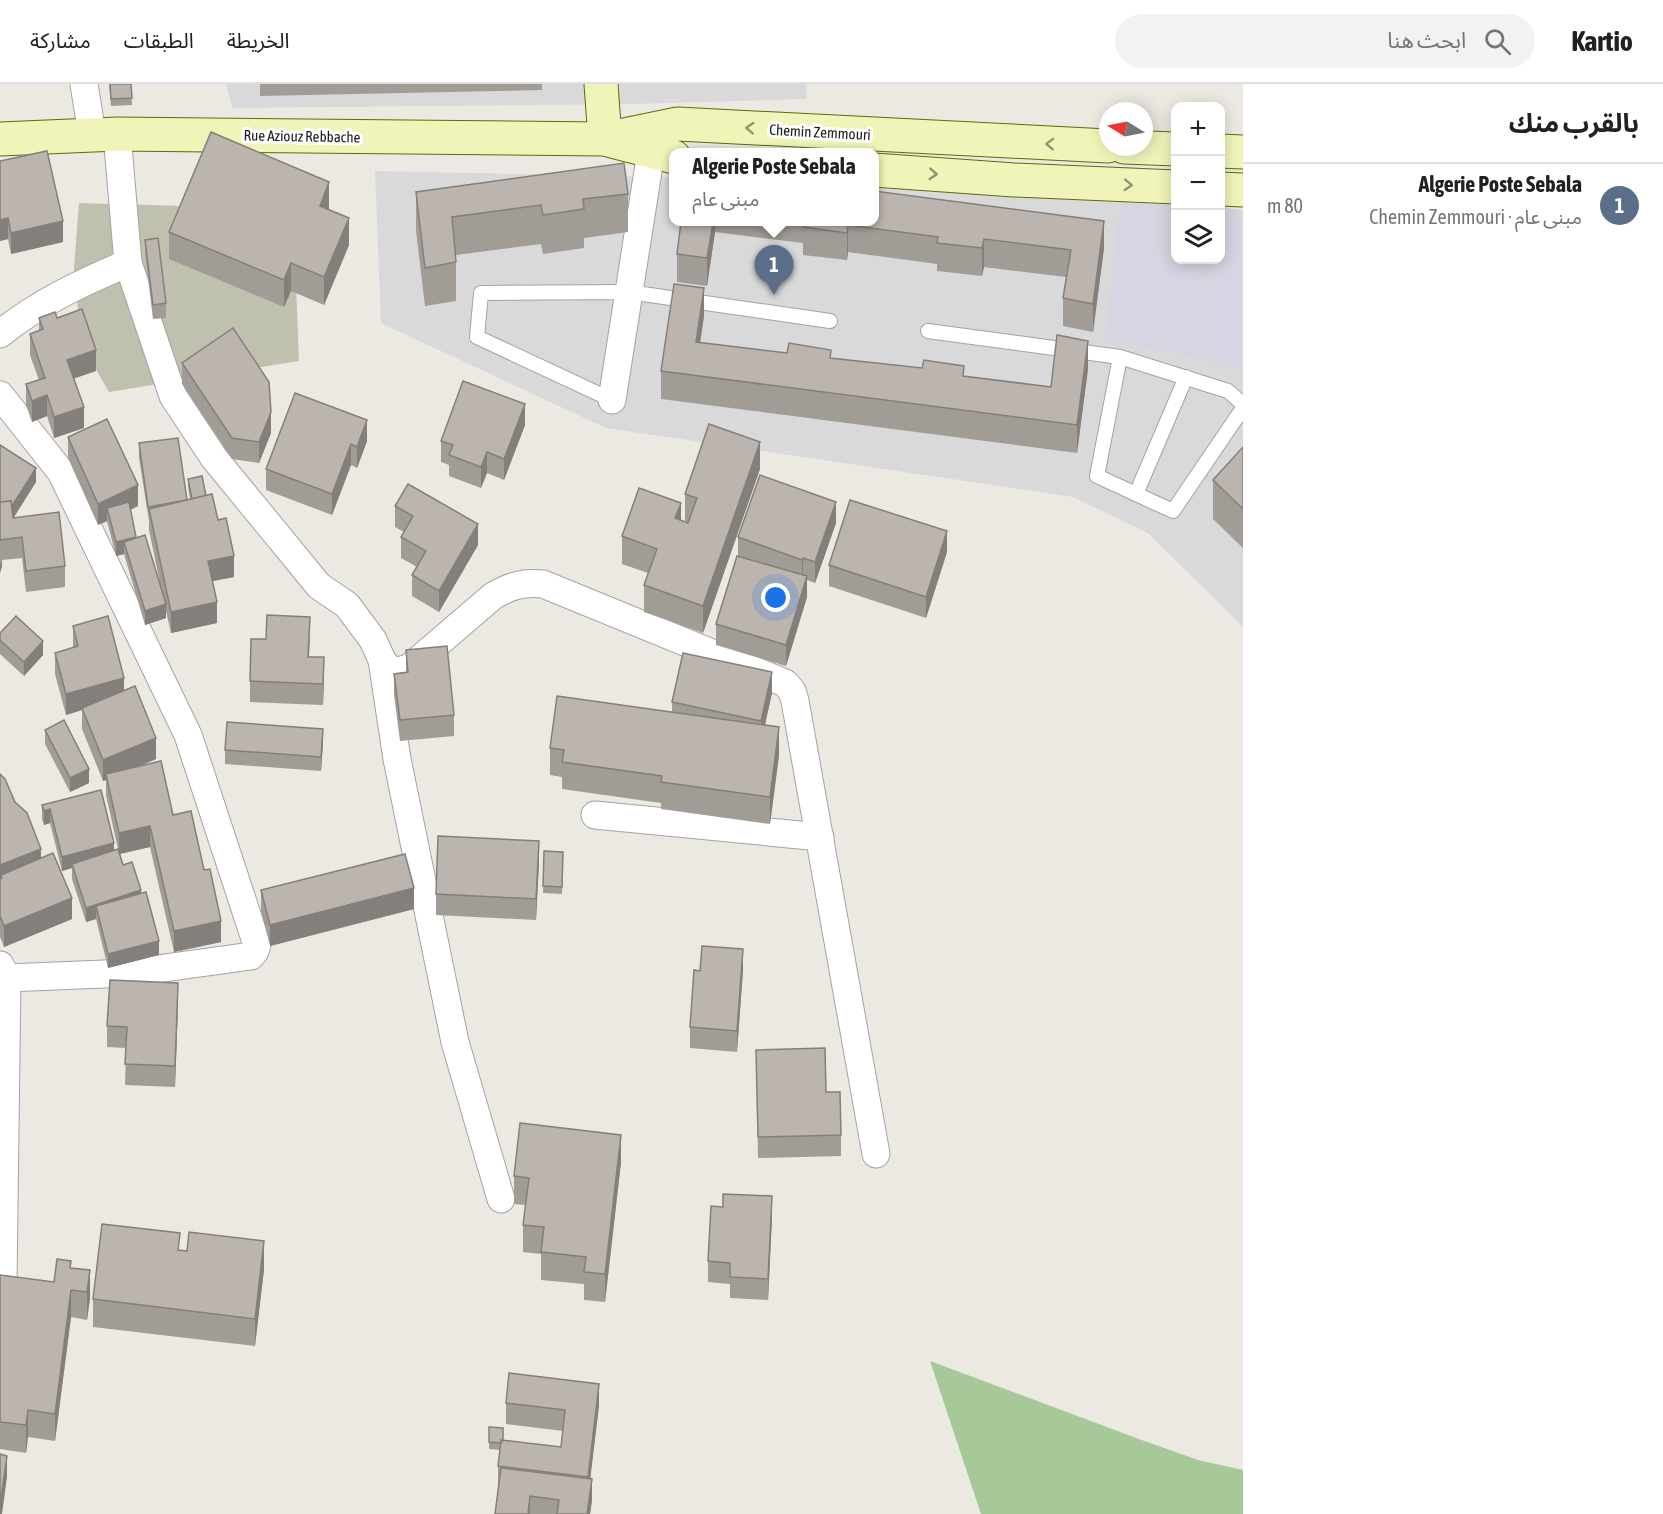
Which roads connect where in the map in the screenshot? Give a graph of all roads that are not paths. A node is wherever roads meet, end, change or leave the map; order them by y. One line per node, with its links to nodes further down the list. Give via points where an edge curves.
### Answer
1 (84, 84): 4 (street)
2 (579, 84): 6 (street)
3 (601, 84): 6 (street)
4 (105, 134): 5 (street, Rue Aziouz Rebbache); 6 (street, Rue Aziouz Rebbache); 17 (street)
5 (0, 139)
6 (593, 139): 7 (street, Chemin Zemmouri, one-way to 6, via 678,124); 12 (street)
7 (1099, 146)
8 (1153, 148): 9 (street)
9 (1171, 149)
10 (1225, 151): 11 (street)
11 (1243, 152)
12 (662, 154): 18 (street)
13 (879, 170): 14 (street, one-way to 14)
14 (1171, 187)
15 (1225, 189): 16 (street)
16 (1243, 190)
17 (128, 263): 21 (street, via 45,303); 28 (street, via 173,396 214,458 319,586 347,605 373,640)
18 (629, 292): 19 (lane); 25 (street); 25 (lane, via 481,293 477,337)
19 (830, 321)
20 (928, 331): 22 (lane)
21 (0, 334)
22 (1120, 357): 23 (lane); 27 (lane, via 1097,477)
23 (1186, 376): 26 (lane, via 1228,391); 27 (lane)
24 (0, 395): 31 (street, via 61,472 188,735 256,945 251,956 128,973)
25 (612, 399)
26 (1243, 406): 27 (lane, via 1173,511)
27 (1136, 494)
28 (382, 660): 30 (street, via 388,669 409,668 475,610 509,587 543,584 785,683 795,701); 33 (street, via 397,759 455,1042)
29 (595, 815): 30 (street)
30 (820, 837): 32 (street)
31 (3, 972): 34 (street)
32 (876, 1154)
33 (501, 1199)
34 (3, 1283)

